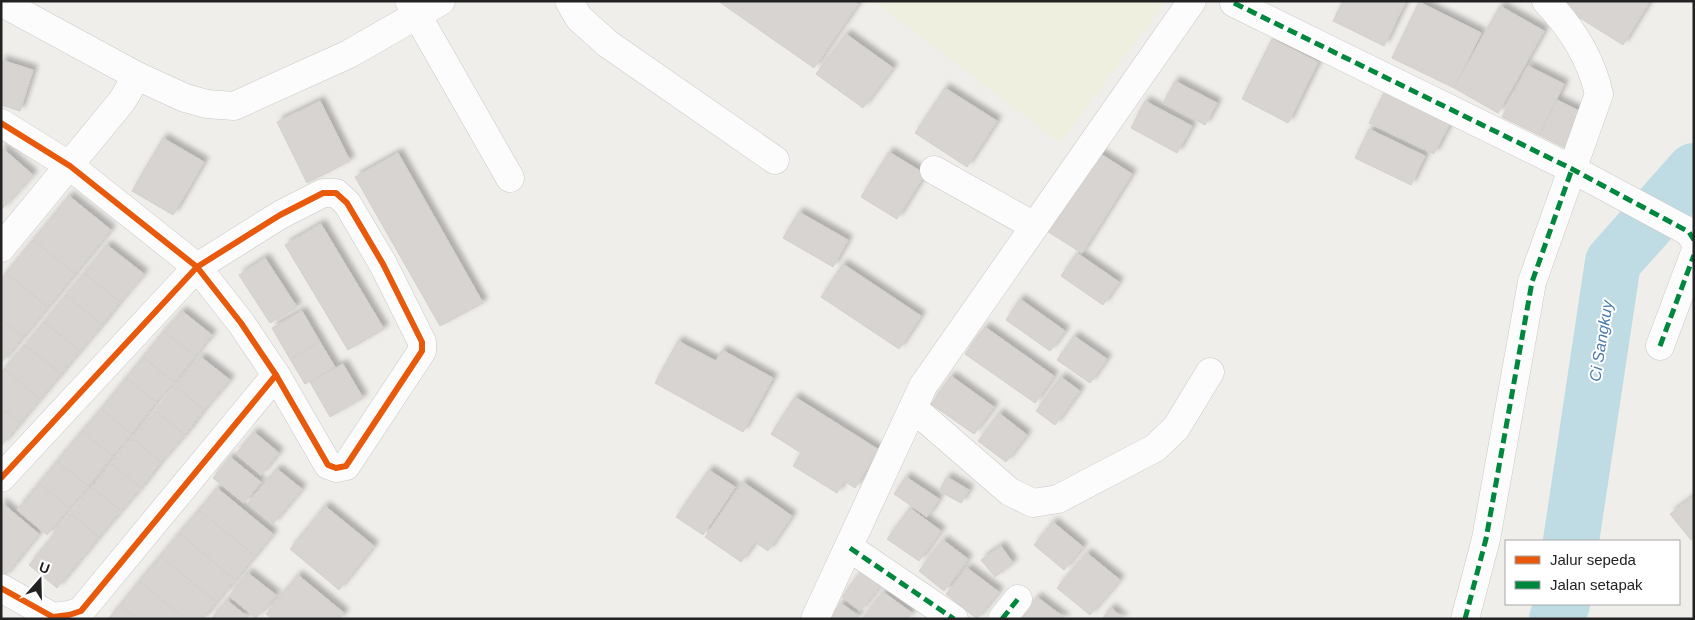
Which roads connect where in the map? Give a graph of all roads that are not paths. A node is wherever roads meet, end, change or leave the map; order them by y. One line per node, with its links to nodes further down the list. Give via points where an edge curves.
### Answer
1 (441, 1): 7 (street)
2 (570, 1): 10 (street, via 579,18 608,44)
3 (1192, 1): 15 (street)
4 (1546, 1): 12 (street, via 1578,42 1593,69 1599,94)
5 (1, 2): 8 (street)
6 (1234, 3): 12 (street)
7 (412, 8): 8 (street, via 349,54 234,106 192,100); 14 (street)
8 (137, 76): 11 (street, via 122,101)
9 (1, 123): 11 (street)
10 (775, 160)
11 (70, 166): 17 (street); 18 (street)
12 (1572, 168): 16 (street); 28 (street, via 1532,282 1486,539)
13 (934, 170): 15 (street)
14 (510, 178)
15 (1034, 226): 22 (street, via 923,386)
16 (1692, 242): 19 (street)
17 (1, 248)
18 (197, 267): 21 (street); 21 (street, via 323,192 336,193 347,203 383,264 422,342 422,352 346,466 336,468 328,465); 23 (street)
19 (1660, 346)
20 (1210, 372): 22 (street, via 1176,428 1154,448 1058,499 1033,503 1010,492)
21 (276, 375): 25 (street, via 81,611 53,617)
22 (913, 408): 24 (street)
23 (1, 478)
24 (850, 548): 26 (street); 27 (street)
25 (1, 588)
26 (815, 619)
27 (954, 619)
28 (1465, 619)

